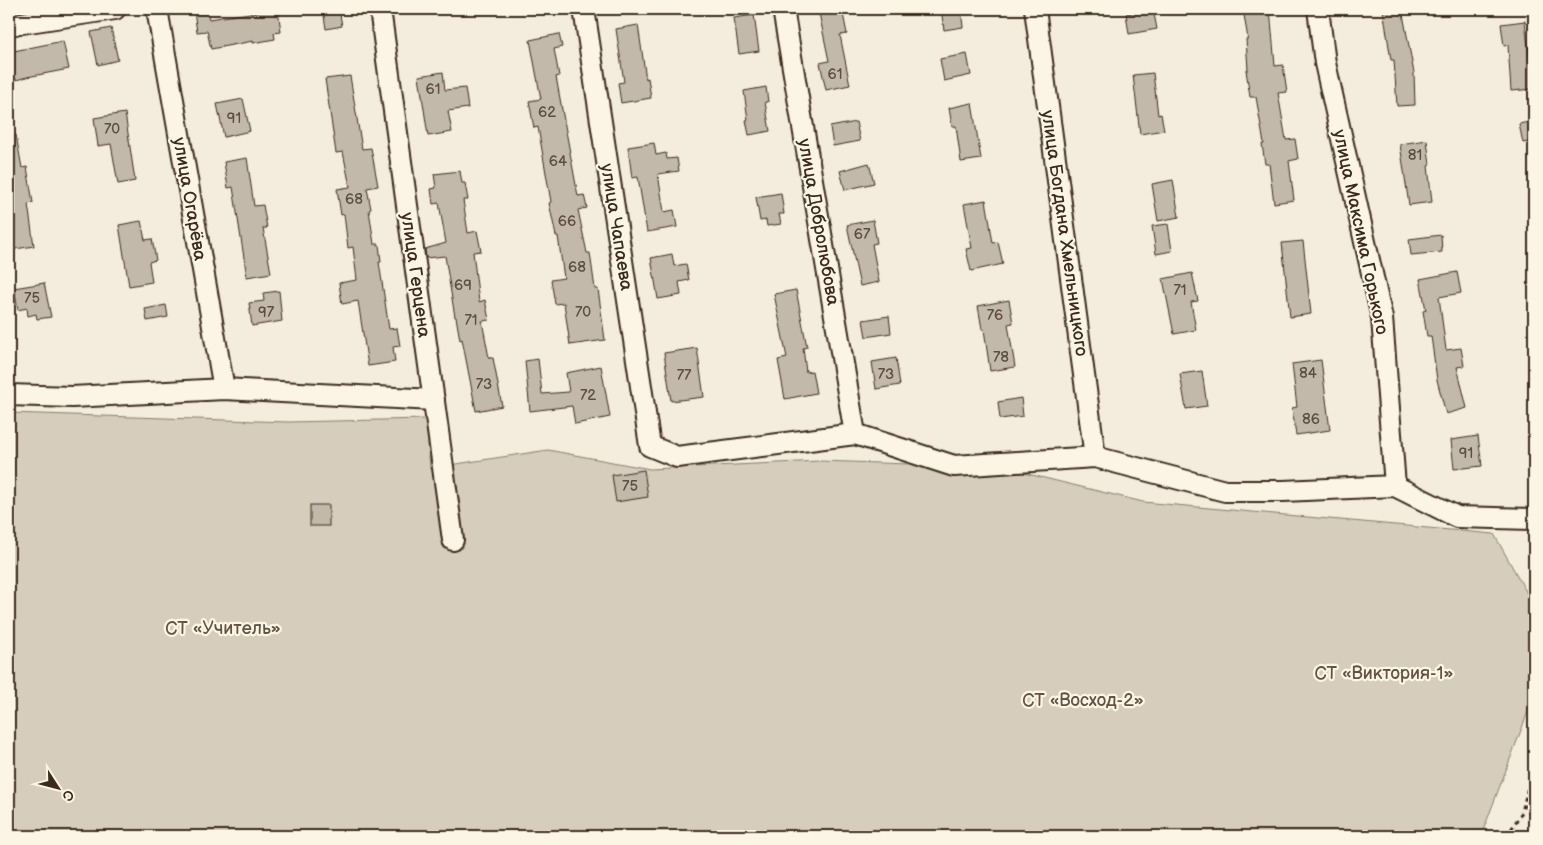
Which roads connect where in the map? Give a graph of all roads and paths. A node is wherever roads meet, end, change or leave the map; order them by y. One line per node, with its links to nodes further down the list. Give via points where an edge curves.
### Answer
1 (115, 9): 8 (street)
2 (157, 9): 9 (street, улица Огарёва)
3 (380, 9): 11 (street, улица Герцена)
4 (584, 9): 12 (street, улица Чапаева, via 650,446 677,457)
5 (783, 9): 12 (street, улица Добролюбова)
6 (1035, 9): 13 (street, улица Богдана Хмельницкого)
7 (1318, 9): 14 (street, улица Максима Горького, via 1325,63 1382,318)
8 (9, 25)
9 (224, 389): 10 (street, via 72,397); 11 (street)
10 (9, 395)
11 (434, 400): 16 (street, улица Герцена)
12 (854, 434): 13 (street, via 954,466)
13 (1095, 457): 14 (street, via 1225,492)
14 (1395, 486): 15 (street, via 1457,517)
15 (1534, 519)
16 (453, 540)
17 (1534, 762): 18 (path, via 1522,812)
18 (1507, 836)

